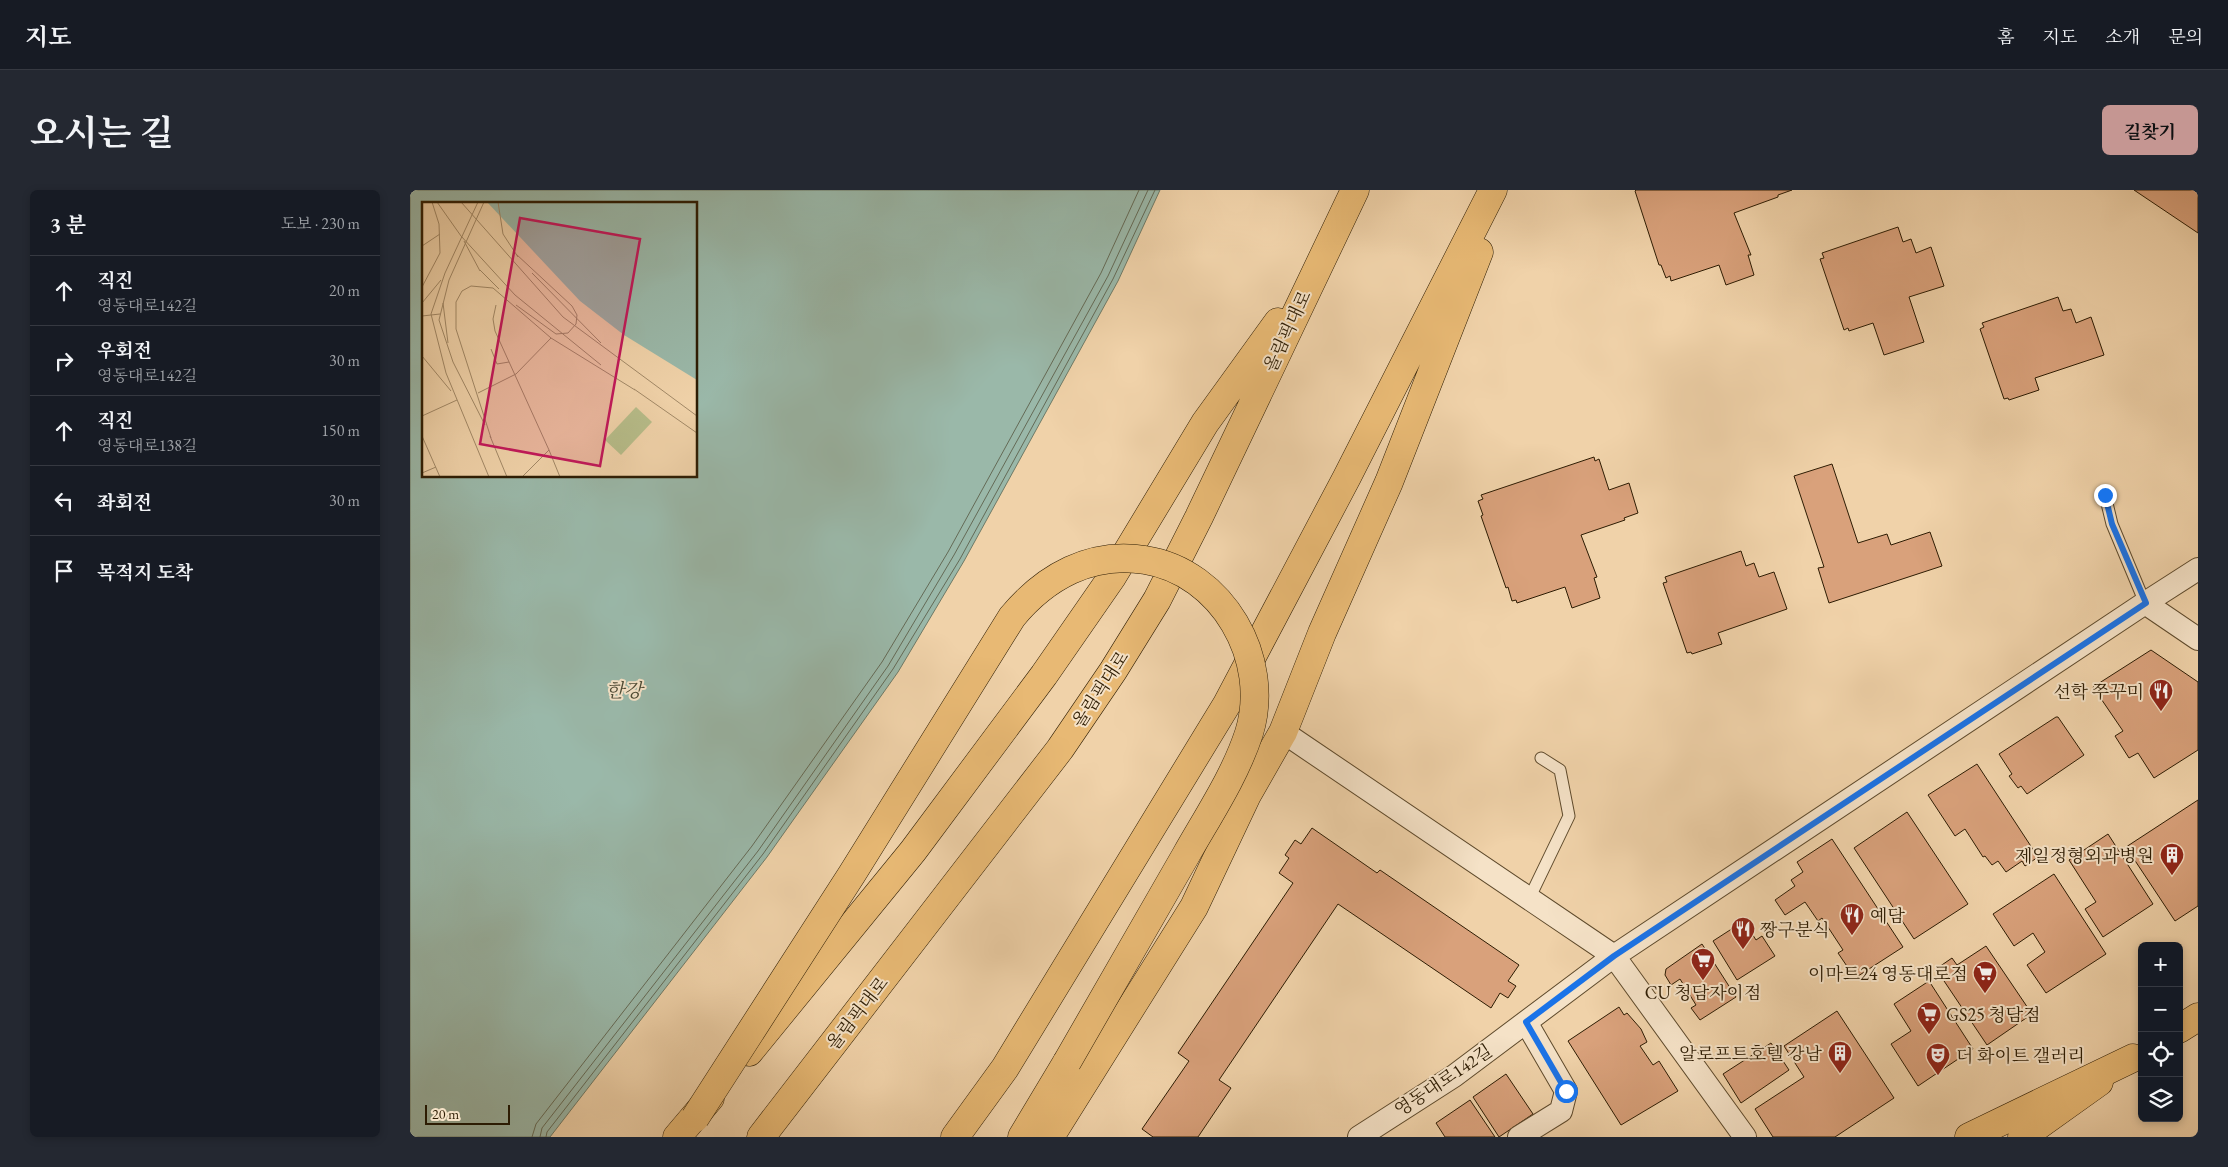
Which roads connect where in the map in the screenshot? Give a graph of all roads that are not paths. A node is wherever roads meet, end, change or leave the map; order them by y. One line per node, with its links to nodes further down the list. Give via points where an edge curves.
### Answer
1 (1355, 190): 4 (main road, 올림픽대로)
2 (1493, 190): 19 (main road, via 1227,704 1010,1059)
3 (1504, 190): 9 (main road, via 1389,482 1322,633)
4 (1318, 266): 17 (main road, bridge, via 1205,423 1106,585 1044,676 913,851); 18 (main road, 올림픽대로, via 1200,517 1157,600 1113,670 1060,749)
5 (2105, 495): 7 (lane, via 2112,524)
6 (2198, 569): 7 (street, 영동대로142길)
7 (2146, 603): 8 (street); 12 (street, 영동대로142길)
8 (2198, 639)
9 (1283, 732): 11 (street); 21 (main road, via 1248,795 1194,907)
10 (1541, 758): 11 (lane, via 1560,770 1569,816)
11 (1529, 898): 12 (street)
12 (1614, 956): 14 (street, 영동대로142길); 24 (street)
13 (2198, 1016): 15 (main road)
14 (1526, 1022): 22 (street, 영동대로142길, via 1454,1076); 23 (street, via 1566,1091 1561,1111)
15 (2183, 1026)
16 (2138, 1056): 25 (main road); 26 (main road)
17 (686, 1127): 20 (main road, bridge, via 852,874 1012,617 1027,599 1042,586 1078,566 1120,558 1168,565 1210,593 1240,630 1249,652 1253,676 1254,704 1249,732 1223,790)
18 (761, 1137)
19 (955, 1137)
20 (1022, 1137)
21 (1050, 1137)
22 (1359, 1137)
23 (1519, 1137)
24 (1745, 1137)
25 (1969, 1137)
26 (2022, 1137)

